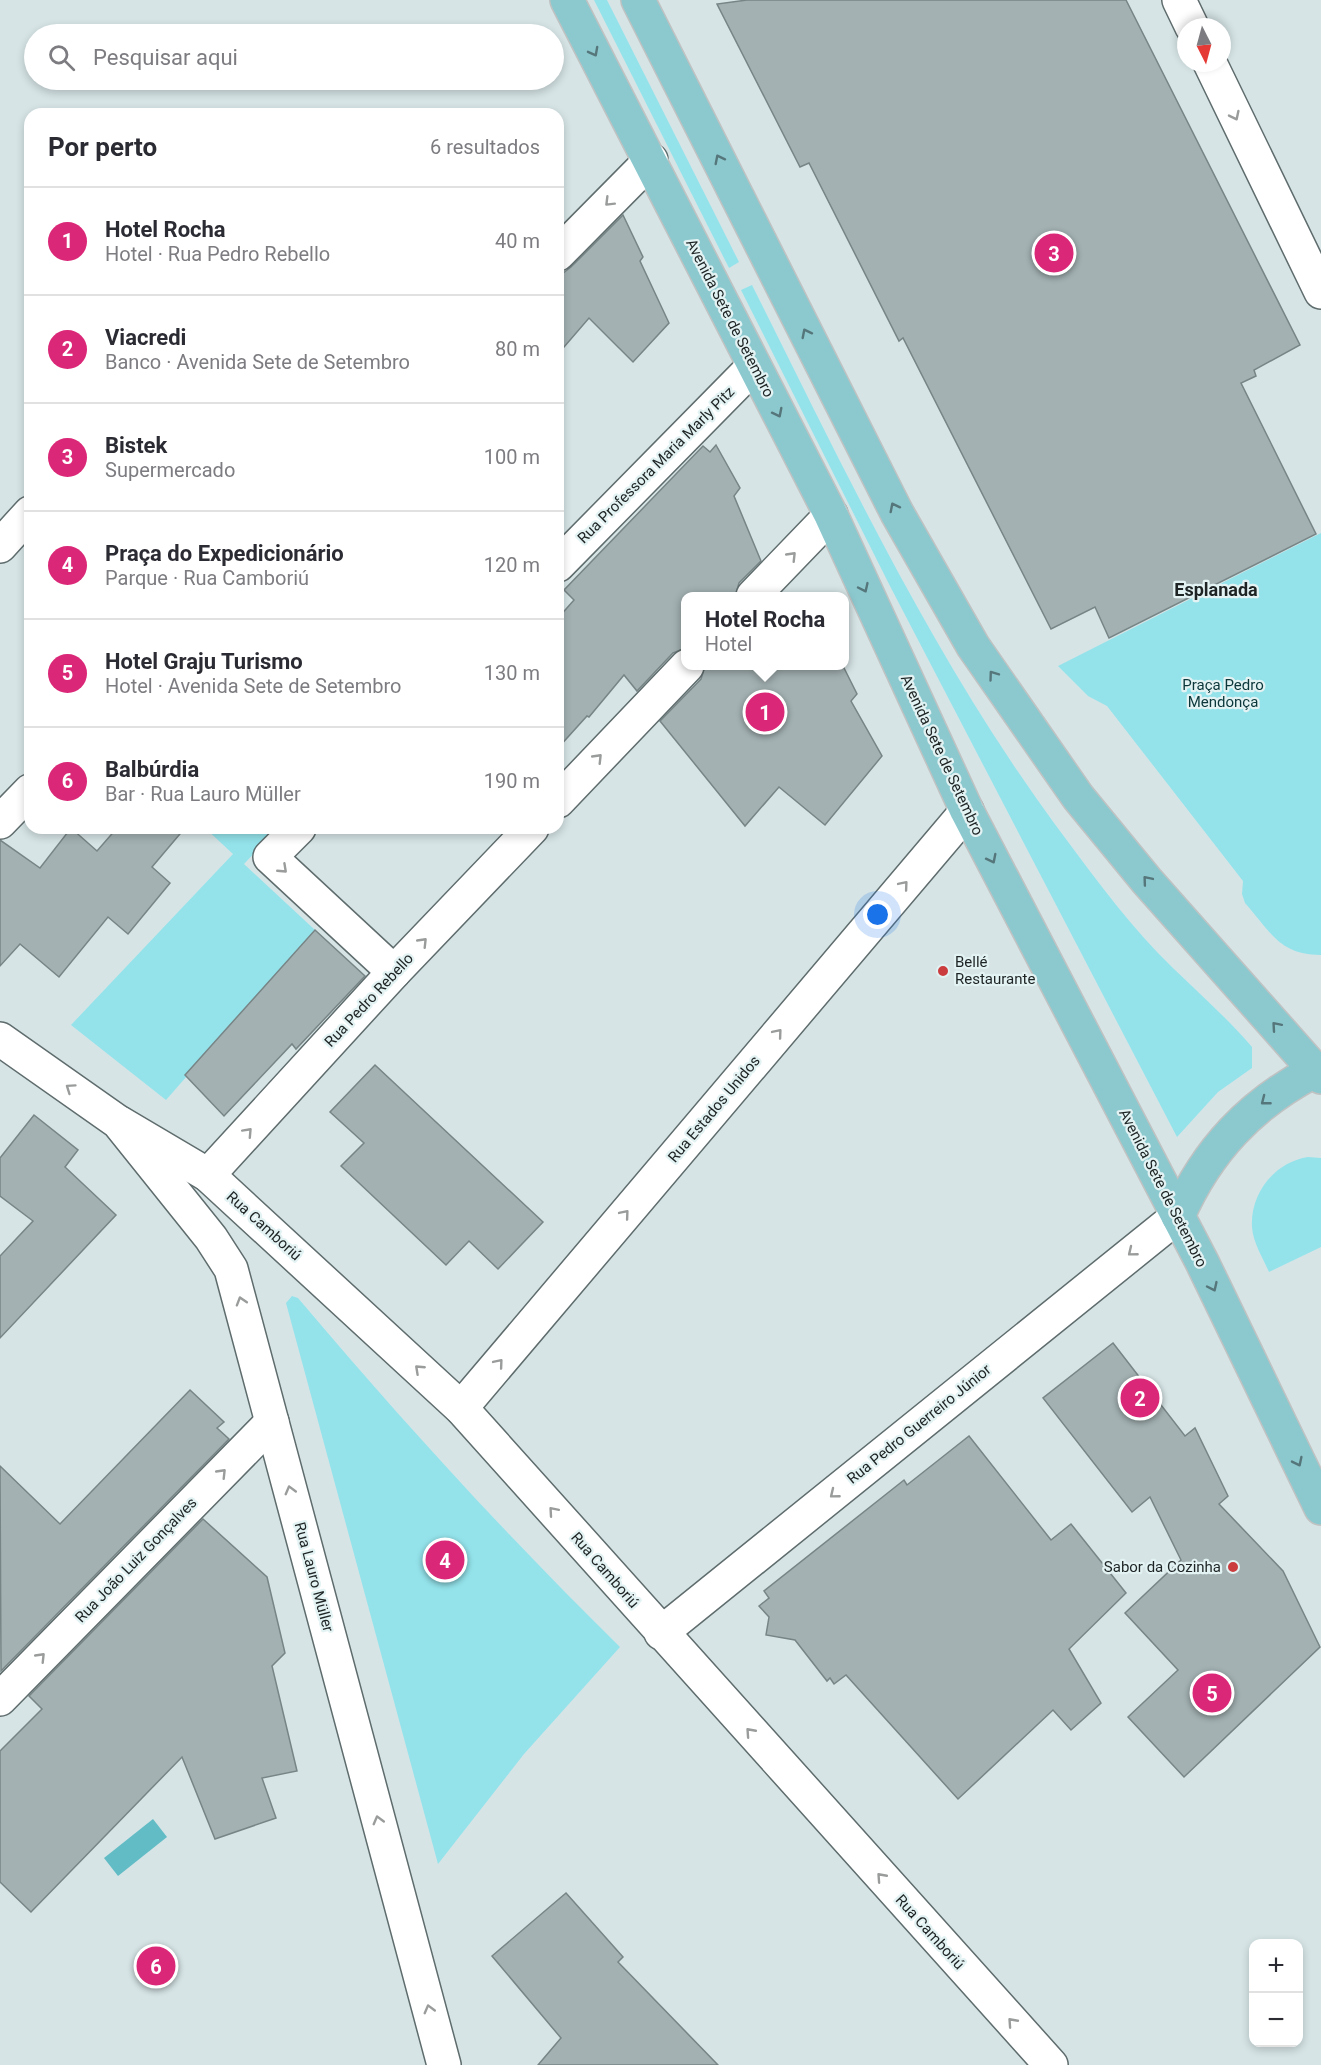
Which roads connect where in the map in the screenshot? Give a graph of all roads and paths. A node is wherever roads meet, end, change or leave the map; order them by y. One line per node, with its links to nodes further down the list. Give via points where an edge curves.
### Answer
1 (567, 0): 6 (main road, Avenida Sete de Setembro, one-way to 6)
2 (638, 0): 24 (main road, one-way to 2, via 1147,881 1078,797 973,646 897,513)
3 (1179, 0): 4 (street)
4 (1188, 18)
5 (1213, 72): 8 (street, one-way to 8)
6 (651, 160): 7 (street, one-way to 7); 9 (main road, Avenida Sete de Setembro)
7 (564, 248)
8 (1321, 292)
9 (754, 366): 10 (main road, Avenida Sete de Setembro, one-way to 10); 13 (street, Rua Professora Maria Marly Pitz)
10 (831, 515): 14 (street, one-way to 10); 18 (main road, Avenida Sete de Setembro, one-way to 18)
11 (24, 520): 12 (street)
12 (0, 546)
13 (564, 559)
14 (758, 592)
15 (683, 670): 16 (street, one-way to 15)
16 (564, 795)
17 (24, 798): 19 (street)
18 (967, 811): 27 (main road, Avenida Sete de Setembro, one-way to 27); 28 (street, Rua Estados Unidos, one-way to 18)
19 (0, 822)
20 (292, 834): 22 (street, one-way to 22, via 270,857)
21 (526, 834): 22 (street, Rua Pedro Rebello, one-way to 21)
22 (394, 972): 26 (street, Rua Pedro Rebello, one-way to 22)
23 (0, 1039): 25 (street, one-way to 23)
24 (1319, 1070): 27 (main road, one-way to 27, via 1264,1101 1222,1141 1190,1189)
25 (118, 1122): 26 (street, Rua Camboriú); 29 (street, Rua Lauro Müller, one-way to 25, via 231,1269 211,1238)
26 (208, 1175): 28 (street, Rua Camboriú, one-way to 26)
27 (1178, 1216): 30 (main road, Avenida Sete de Setembro, one-way to 30); 31 (street, Rua Pedro Guerreiro Júnior, one-way to 31)
28 (461, 1408): 31 (street, Rua Camboriú, one-way to 28)
29 (272, 1422): 32 (street, Rua João Luiz Gonçalves, one-way to 29); 33 (street, Rua Lauro Müller, one-way to 29)
30 (1321, 1509)
31 (661, 1634): 34 (street, Rua Camboriú, one-way to 31)
32 (0, 1698)
33 (444, 2065)
34 (1051, 2065)

